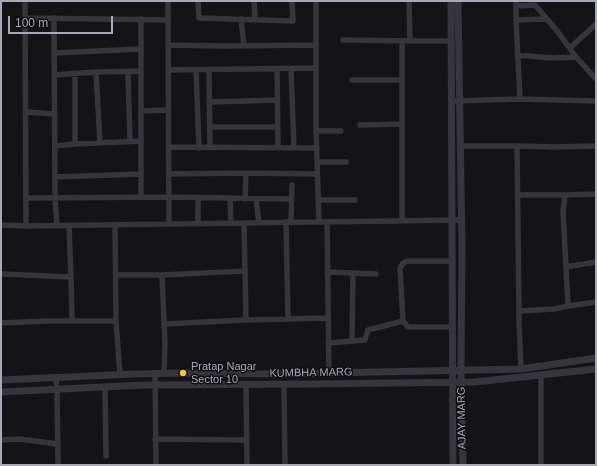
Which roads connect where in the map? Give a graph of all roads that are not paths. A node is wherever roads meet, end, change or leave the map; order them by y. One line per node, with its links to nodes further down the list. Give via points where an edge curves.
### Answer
1 (25, 1): 13 (street)
2 (168, 1): 17 (street)
3 (198, 1): 18 (street, via 199,18)
4 (254, 1): 19 (street)
5 (292, 1): 19 (street, via 293,21)
6 (316, 1): 27 (street)
7 (409, 1): 23 (street)
8 (451, 1): 25 (street, AJAY MARG)
9 (458, 1): 51 (street, AJAY MARG)
10 (540, 1): 12 (street)
11 (516, 3): 12 (street); 20 (street)
12 (535, 5): 16 (street)
13 (25, 18): 14 (street); 56 (street)
14 (54, 18): 15 (street); 31 (street)
15 (141, 19): 17 (street); 30 (street)
16 (546, 19): 20 (street); 29 (street)
17 (168, 20): 26 (street)
18 (241, 20): 19 (street); 28 (street)
19 (255, 20)
20 (516, 20): 32 (street)
21 (596, 24): 29 (street)
22 (343, 40): 24 (street)
23 (410, 40): 24 (street); 25 (street)
24 (402, 41): 47 (street)
25 (451, 41): 50 (street, AJAY MARG)
26 (168, 45): 28 (street); 37 (street)
27 (315, 45): 28 (street); 34 (street)
28 (244, 46)
29 (570, 48): 33 (street)
30 (141, 49): 31 (street); 42 (street)
31 (54, 53): 44 (street)
32 (517, 55): 33 (street); 48 (street)
33 (576, 57): 45 (street)
34 (316, 68): 36 (street); 62 (street)
35 (277, 69): 36 (street); 39 (street); 49 (street)
36 (291, 69): 76 (street)
37 (168, 70): 38 (street); 54 (street)
38 (196, 70): 39 (street); 73 (street)
39 (209, 70): 53 (street)
40 (96, 72): 41 (street); 43 (street); 66 (street)
41 (128, 72): 42 (street); 64 (street)
42 (141, 72): 55 (street)
43 (75, 74): 44 (street); 67 (street)
44 (54, 75): 57 (street)
45 (596, 79)
46 (352, 80): 47 (street)
47 (402, 80): 58 (street)
48 (520, 99): 51 (street); 52 (street)
49 (277, 100): 53 (street); 61 (street)
50 (451, 101): 51 (street); 100 (street, AJAY MARG)
51 (460, 101): 69 (street, AJAY MARG)
52 (596, 101)
53 (210, 102): 60 (street)
54 (168, 110): 55 (street); 72 (street)
55 (141, 111): 65 (street)
56 (26, 112): 57 (street); 89 (street)
57 (55, 114): 68 (street)
58 (402, 124): 59 (street); 102 (street)
59 (360, 125)
60 (210, 127): 61 (street); 74 (street)
61 (277, 127): 75 (street)
62 (316, 131): 63 (street); 77 (street)
63 (341, 131)
64 (130, 141): 65 (street); 66 (street)
65 (141, 141): 81 (street)
66 (100, 143): 67 (street)
67 (75, 144): 68 (street)
68 (55, 146): 84 (street)
69 (460, 146): 70 (street); 101 (street, AJAY MARG)
70 (517, 146): 71 (street); 87 (street)
71 (596, 146)
72 (169, 147): 73 (street); 82 (street)
73 (199, 148): 74 (street)
74 (210, 148): 75 (street)
75 (278, 148): 76 (street)
76 (294, 148): 77 (street)
77 (317, 148): 78 (street)
78 (317, 162): 79 (street); 83 (street)
79 (346, 162)
80 (246, 173): 82 (street); 83 (street); 95 (street)
81 (141, 174): 84 (street); 91 (street)
82 (169, 174): 92 (street)
83 (317, 174): 98 (street)
84 (55, 177): 90 (street)
85 (292, 185): 97 (street)
86 (596, 194): 88 (street)
87 (518, 195): 88 (street); 129 (street)
88 (564, 195): 118 (street)
89 (26, 198): 90 (street); 113 (street)
90 (55, 198): 91 (street); 114 (street)
91 (141, 198): 92 (street)
92 (169, 198): 93 (street); 109 (street)
93 (198, 198): 94 (street); 110 (street)
94 (230, 198): 95 (street); 106 (street)
95 (245, 198): 96 (street)
96 (256, 199): 97 (street); 108 (street)
97 (291, 199): 103 (street)
98 (318, 200): 99 (street); 104 (street)
99 (355, 200)
100 (452, 220): 101 (street); 102 (street); 116 (street, AJAY MARG)
101 (462, 220): 145 (street, AJAY MARG)
102 (402, 221): 105 (street)
103 (289, 222): 104 (street); 108 (street); 131 (street)
104 (319, 222): 105 (street)
105 (327, 222): 120 (street)
106 (231, 223): 107 (street); 110 (street)
107 (244, 223): 108 (street); 119 (street)
108 (259, 223)
109 (169, 224): 110 (street); 112 (street)
110 (198, 224)
111 (1, 225): 113 (street)
112 (115, 225): 115 (street); 125 (street)
113 (26, 226): 114 (street)
114 (57, 226): 115 (street)
115 (69, 226): 126 (street)
116 (452, 261): 135 (street, via 404,263 400,268); 138 (street, AJAY MARG)
117 (596, 262): 118 (street)
118 (566, 268): 128 (street)
119 (244, 271): 123 (street); 132 (street)
120 (327, 272): 121 (street); 130 (street)
121 (353, 273): 124 (street); 139 (street)
122 (1, 274): 126 (street)
123 (162, 274): 125 (street); 137 (street)
124 (376, 274)
125 (116, 275): 134 (street)
126 (71, 277): 133 (street)
127 (596, 302): 128 (street)
128 (568, 306): 129 (street)
129 (520, 311): 142 (street)
130 (328, 318): 131 (street); 140 (street)
131 (288, 319): 132 (street)
132 (246, 320): 137 (street)
133 (72, 321): 134 (street); 136 (street)
134 (116, 321): 149 (street)
135 (403, 321): 138 (street, via 408,326); 139 (street, via 368,330 365,340)
136 (1, 323)
137 (164, 324): 148 (street)
138 (452, 327): 144 (street, AJAY MARG)
139 (352, 341): 140 (street)
140 (328, 343): 146 (street)
141 (596, 358): 142 (street, KUMBHA MARG)
142 (521, 369): 145 (street, KUMBHA MARG)
143 (596, 369): 150 (street, KUMBHA MARG)
144 (452, 370): 145 (street, KUMBHA MARG); 146 (street, KUMBHA MARG); 153 (street, AJAY MARG)
145 (461, 371): 154 (street, AJAY MARG)
146 (329, 372): 148 (street, KUMBHA MARG)
147 (155, 374): 148 (street, KUMBHA MARG); 149 (street, KUMBHA MARG); 157 (street)
148 (164, 374)
149 (120, 375): 151 (street, KUMBHA MARG)
150 (541, 375): 154 (street, KUMBHA MARG); 172 (street)
151 (56, 378): 152 (street, KUMBHA MARG); 159 (street)
152 (1, 380)
153 (452, 382): 154 (street, KUMBHA MARG); 156 (street, KUMBHA MARG); 170 (street, AJAY MARG)
154 (461, 382): 171 (street, AJAY MARG)
155 (246, 384): 156 (street, KUMBHA MARG); 157 (street, KUMBHA MARG); 163 (street)
156 (284, 384): 169 (street)
157 (155, 385): 158 (street, KUMBHA MARG); 161 (street)
158 (105, 387): 159 (street, KUMBHA MARG); 165 (street)
159 (57, 389): 160 (street, KUMBHA MARG); 164 (street)
160 (1, 392)
161 (156, 439): 163 (street); 167 (street)
162 (1, 440): 164 (street, via 19,439)
163 (246, 440): 168 (street)
164 (58, 444): 166 (street)
165 (106, 456)
166 (58, 465)
167 (156, 465)
168 (246, 465)
169 (285, 465)
170 (452, 465)
171 (463, 465)
172 (541, 465)

